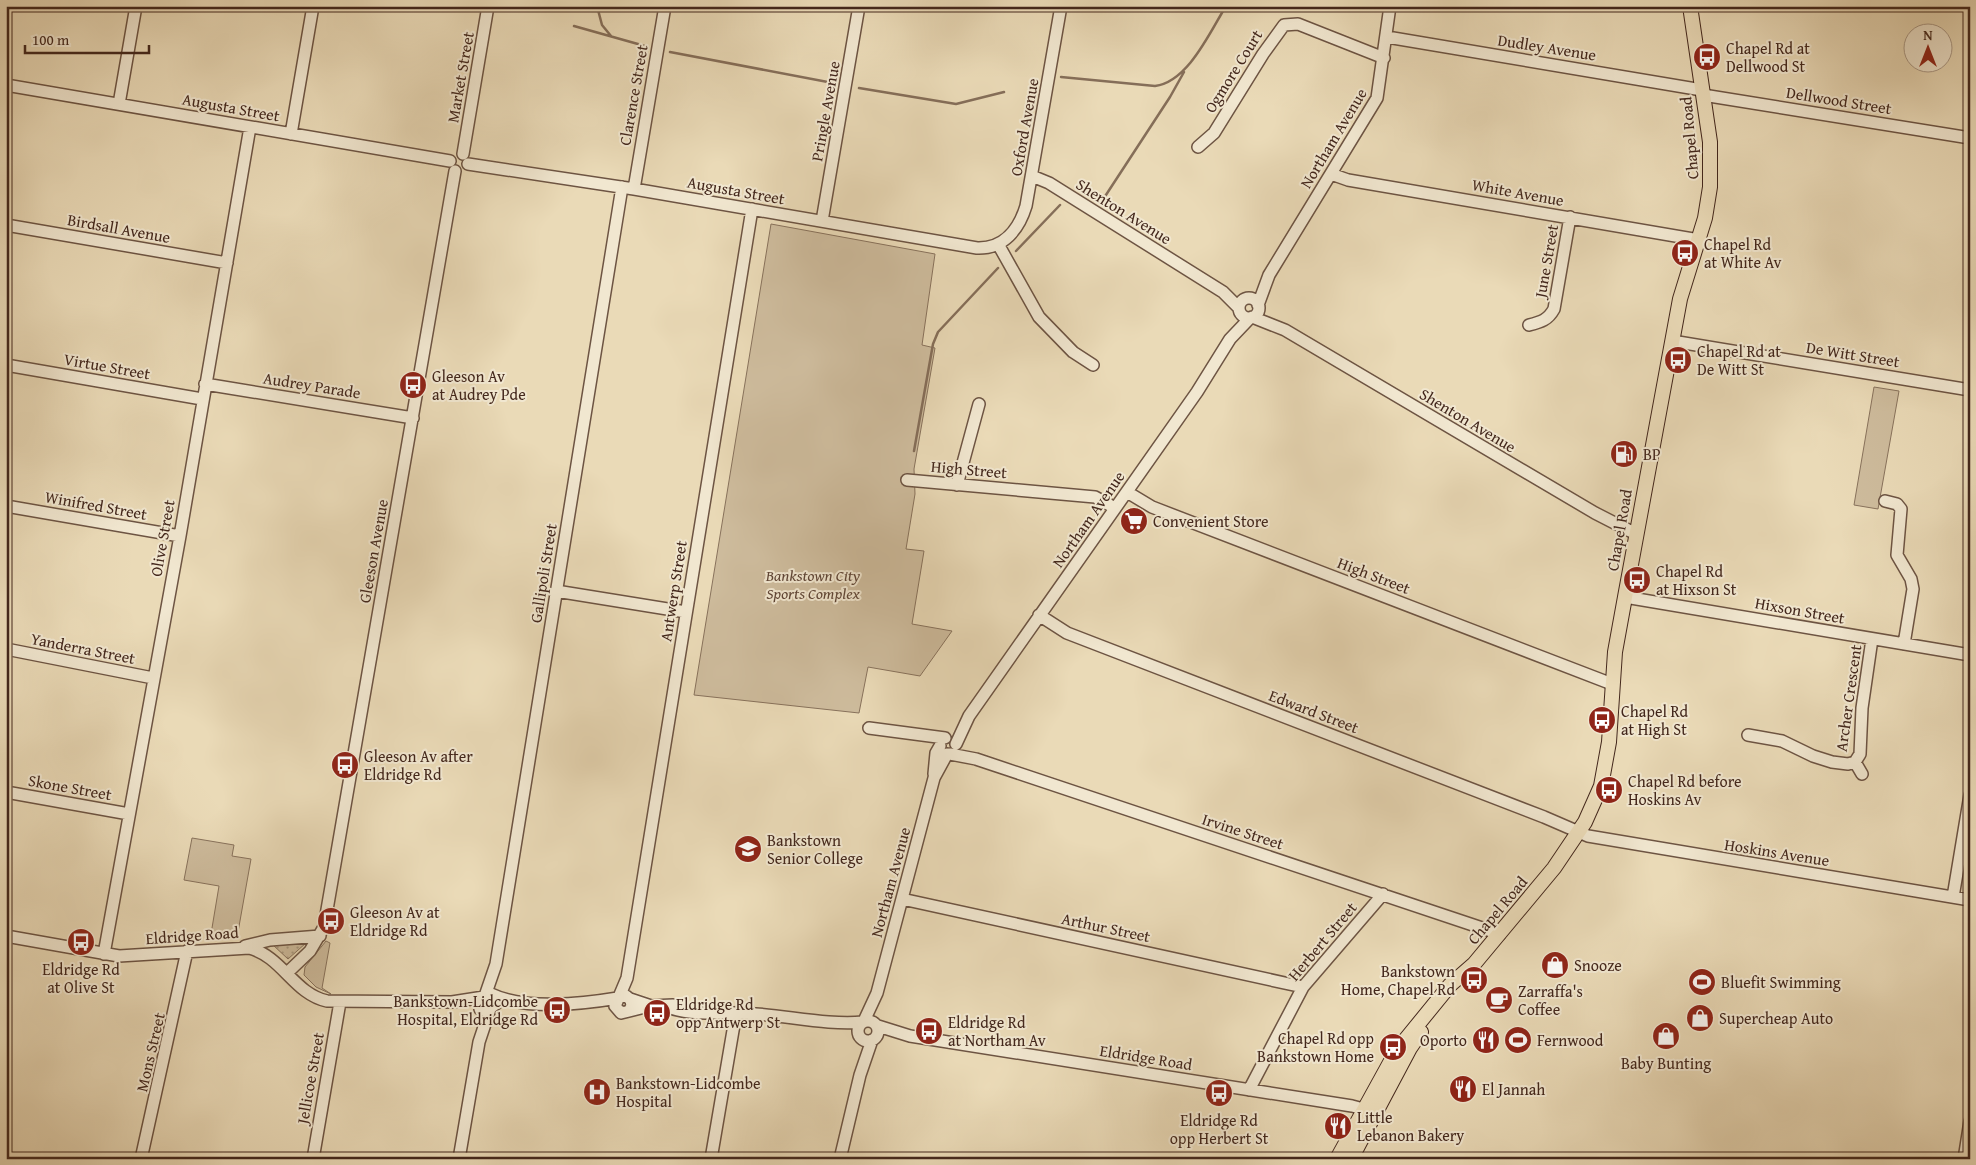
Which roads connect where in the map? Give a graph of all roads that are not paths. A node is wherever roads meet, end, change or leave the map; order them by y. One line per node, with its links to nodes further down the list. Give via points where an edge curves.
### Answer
1 (136, 6): 13 (street)
2 (313, 6): 15 (street)
3 (488, 6): 18 (street, Market Street)
4 (665, 6): 22 (street, Clarence Street)
5 (859, 6): 25 (street, Pringle Avenue)
6 (1061, 6): 21 (street, Oxford Avenue)
7 (1390, 6): 9 (street, Northam Avenue)
8 (1690, 6): 12 (main road, Chapel Road)
9 (1387, 37): 10 (street, Northam Avenue); 12 (street, Dudley Avenue)
10 (1384, 58): 17 (street, Ogmore Court, via 1298,24 1284,25 1214,132); 20 (street, Northam Avenue, via 1377,98)
11 (6, 85): 13 (street, Augusta Street)
12 (1703, 92): 16 (street, Dellwood Street); 27 (main road, Chapel Road, via 1711,148 1711,176)
13 (119, 104): 14 (street, Augusta Street)
14 (250, 127): 15 (street, Augusta Street); 29 (street, Olive Street)
15 (291, 134): 19 (street, Augusta Street)
16 (1970, 138)
17 (1198, 147)
18 (466, 159): 19 (street, via 462,171); 19 (street, via 456,153); 22 (street, Augusta Street)
19 (452, 166): 44 (street, Gleeson Avenue)
20 (1331, 174): 24 (street, White Avenue, via 1348,180); 30 (street, Northam Avenue)
21 (1032, 176): 28 (street, Oxford Avenue, via 1022,218 1010,235); 31 (street, Shenton Avenue, via 1049,183)
22 (628, 188): 23 (street, Augusta Street); 53 (street, Gallipoli Street)
23 (752, 209): 25 (street, Augusta Street); 55 (street, Antwerp Street)
24 (1570, 217): 27 (street, White Avenue); 35 (street, June Street, via 1554,309 1542,322)
25 (822, 221): 28 (street, Augusta Street, via 977,248)
26 (6, 225): 29 (street, Birdsall Avenue)
27 (1699, 240): 37 (main road, Chapel Road, via 1680,299)
28 (998, 244): 39 (street, via 1039,318 1073,352)
29 (227, 263): 40 (street, Olive Street)
30 (1269, 275): 32 (street, Northam Avenue); 34 (street, Northam Avenue)
31 (1223, 292): 32 (street, Shenton Avenue); 33 (street, Shenton Avenue)
32 (1247, 298): 33 (street, Northam Avenue); 34 (street, via 1255,300)
33 (1239, 308): 34 (street, Shenton Avenue, via 1241,315); 36 (street, Northam Avenue)
34 (1254, 312): 36 (street, Northam Avenue); 51 (street, Shenton Avenue)
35 (1529, 325)
36 (1230, 339): 47 (street, Northam Avenue)
37 (1672, 341): 41 (street, De Witt Street); 51 (main road, Chapel Road)
38 (6, 364): 42 (street, Virtue Street)
39 (1093, 365)
40 (205, 384): 42 (street, Olive Street); 44 (street, Audrey Parade)
41 (1970, 390)
42 (202, 399): 52 (street, Olive Street)
43 (979, 404): 46 (street)
44 (413, 418): 78 (street, Gleeson Avenue)
45 (907, 480): 46 (street, High Street)
46 (957, 485): 50 (street, High Street, via 1095,497)
47 (1127, 492): 50 (street, Northam Avenue); 62 (street, High Street, via 1152,507)
48 (1885, 501): 58 (street, via 1897,504 1901,509 1897,555 1912,584)
49 (6, 506): 52 (street, Winifred Street)
50 (1115, 508): 56 (street, Northam Avenue)
51 (1636, 534): 54 (main road, Chapel Road)
52 (180, 536): 61 (street, Olive Street)
53 (556, 591): 55 (street); 87 (street, Gallipoli Street, via 496,964)
54 (1624, 597): 57 (street, Hixson Street); 62 (main road, Chapel Road)
55 (686, 612): 85 (street, Antwerp Street)
56 (1039, 615): 65 (street, Northam Avenue); 71 (street, Edward Street, via 1067,633)
57 (1872, 639): 58 (street, Hixson Street); 66 (street, Archer Crescent, via 1862,708 1860,754)
58 (1904, 644): 60 (street, Hixson Street)
59 (6, 649): 61 (street, Yanderra Street)
60 (1970, 655)
61 (153, 678): 70 (street, Olive Street)
62 (1612, 684): 71 (main road, Chapel Road, via 1605,770 1595,802)
63 (869, 728): 65 (street, Irvine Street, via 919,736)
64 (1748, 734): 66 (street, Archer Crescent, via 1782,741 1832,762)
65 (948, 745): 72 (street, Irvine Street, via 976,759); 74 (street, Northam Avenue, via 935,759 934,778)
66 (1855, 762): 67 (street, Archer Crescent)
67 (1862, 774)
68 (6, 792): 70 (street, Skone Street)
69 (1970, 795): 73 (street)
70 (129, 814): 81 (street, Olive Street)
71 (1580, 832): 73 (street, Hoskins Avenue, via 1615,841); 76 (main road, Chapel Road)
72 (1383, 894): 76 (street, Irvine Street); 83 (street, Herbert Street)
73 (1953, 897): 75 (street, Hoskins Avenue)
74 (902, 899): 83 (street, Arthur Street); 84 (street, Northam Avenue)
75 (1970, 900)
76 (1500, 934): 94 (main road, Chapel Road, via 1419,1035)
77 (6, 936): 81 (street, Eldridge Road)
78 (320, 936): 79 (street, via 270,940); 82 (street, Gleeson Avenue)
79 (237, 948): 80 (street, Eldridge Road); 82 (street, Eldridge Road, via 268,955)
80 (187, 951): 81 (street, Eldridge Road, via 123,956); 96 (street, Mons Street)
81 (104, 954)
82 (287, 974): 86 (street, Eldridge Road, via 312,996)
83 (1303, 987): 93 (street, Herbert Street)
84 (877, 993): 90 (street, Northam Avenue); 92 (street, Northam Avenue)
85 (622, 1000): 87 (street, Eldridge Road); 88 (street, Eldridge Road); 88 (street, Eldridge Road, via 632,1004 630,1011)
86 (340, 1002): 87 (street, Eldridge Road); 97 (street, Jellicoe Street)
87 (487, 1002): 98 (street, Gallipoli Street)
88 (651, 1006): 89 (street, Eldridge Road, via 666,1006 692,1013)
89 (736, 1012): 91 (street, Eldridge Road); 99 (street)
90 (864, 1021): 91 (street, Eldridge Road); 92 (street, Eldridge Road, via 871,1021)
91 (834, 1023): 92 (street, Eldridge Road)
92 (871, 1033): 93 (street, Eldridge Road, via 910,1036); 100 (street, Northam Avenue)
93 (1249, 1090): 94 (street, Eldridge Road)
94 (1370, 1111): 101 (main road, Chapel Road); 102 (main road, Chapel Road)
95 (1970, 1121): 103 (street)
96 (141, 1159)
97 (313, 1159)
98 (459, 1159)
99 (711, 1159)
100 (840, 1159)
101 (1337, 1159)
102 (1351, 1159)
103 (1964, 1159)

